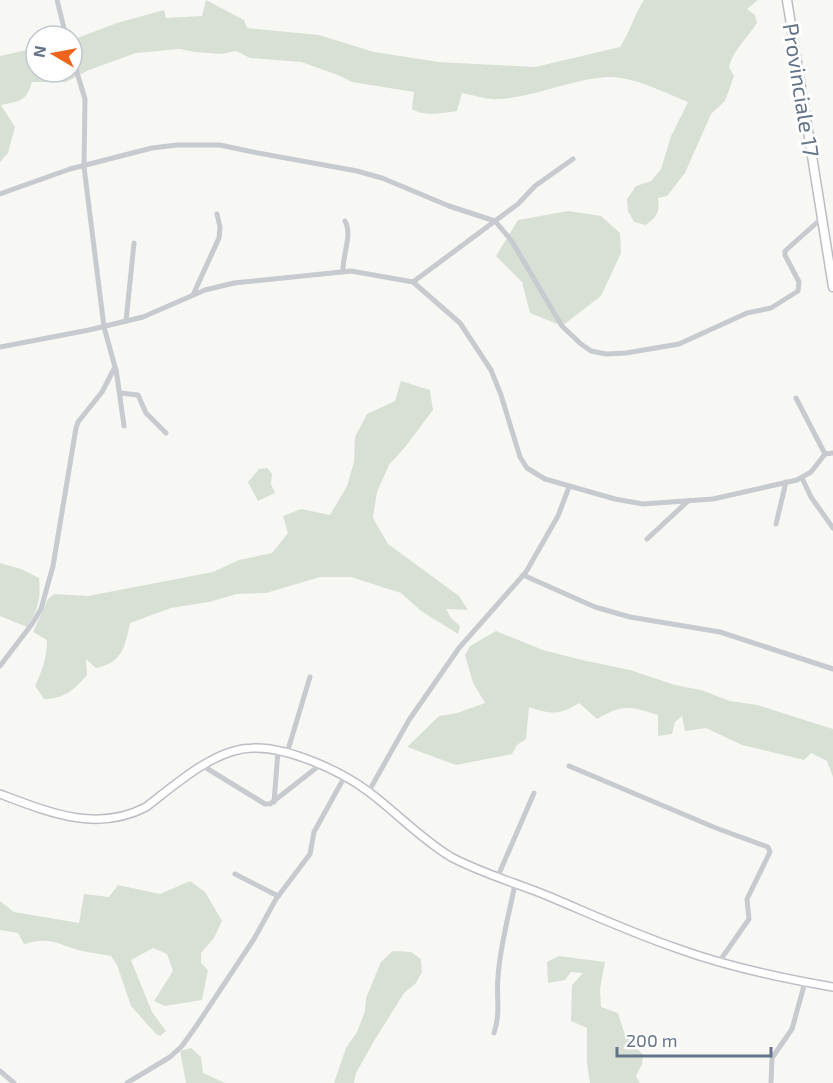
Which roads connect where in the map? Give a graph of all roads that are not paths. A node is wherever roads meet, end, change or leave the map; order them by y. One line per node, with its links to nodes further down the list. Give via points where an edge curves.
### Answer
1 (57, 0): 3 (street)
2 (787, 0): 9 (main road, Provinciale 17)
3 (63, 24)
4 (80, 84): 6 (street, via 84,99)
5 (573, 159): 11 (street)
6 (84, 167): 7 (street); 11 (street, via 152,148 207,143 357,171); 19 (street)
7 (0, 194)
8 (217, 214): 17 (street, via 219,238)
9 (823, 217): 11 (street, via 785,251 799,282 794,294 771,308 747,313 679,344 615,355 591,351 570,336 511,240); 12 (main road, Provinciale 17)
10 (345, 221): 14 (street, via 349,229)
11 (495, 221): 15 (street)
12 (829, 227): 16 (main road, Provinciale 17)
13 (134, 243): 18 (street)
14 (343, 272): 15 (street); 17 (street, via 234,283)
15 (413, 282): 30 (street, via 460,323 491,370 517,451 527,468)
16 (833, 287)
17 (193, 295): 18 (street)
18 (126, 321): 19 (street)
19 (104, 327): 20 (street); 21 (street)
20 (0, 347)
21 (115, 367): 22 (street); 36 (street, via 76,428 53,566 41,609)
22 (120, 393): 24 (street); 25 (street, via 138,395 146,413)
23 (796, 398): 26 (street)
24 (124, 426)
25 (166, 433)
26 (825, 453): 27 (street); 28 (street)
27 (833, 453)
28 (802, 478): 29 (street); 33 (street)
29 (786, 482): 31 (street, via 738,495); 32 (street)
30 (569, 487): 31 (street, via 643,504); 35 (street, via 558,516)
31 (689, 500): 34 (street)
32 (776, 524)
33 (833, 528)
34 (647, 538)
35 (523, 575): 37 (street, via 604,610 720,632); 45 (street, via 454,655 409,720)
36 (0, 666)
37 (833, 669)
38 (310, 677): 40 (street)
39 (278, 751): 40 (street); 42 (street, via 231,751); 48 (street)
40 (287, 753): 41 (street)
41 (320, 765): 44 (street); 48 (street)
42 (203, 766): 47 (street, via 146,807 108,820 75,819); 48 (street, via 265,804)
43 (569, 766): 53 (street, via 768,847 770,852 747,899 749,919)
44 (345, 776): 45 (street); 52 (street, via 314,832 310,854)
45 (369, 791): 50 (street, via 452,857)
46 (534, 793): 50 (street)
47 (0, 794)
48 (274, 802)
49 (235, 874): 52 (street)
50 (498, 876): 51 (street)
51 (515, 884): 53 (street); 56 (street, via 498,978 498,1021)
52 (278, 896): 59 (street, via 182,1046)
53 (719, 962): 54 (street)
54 (805, 982): 55 (street); 60 (street, via 792,1029 772,1058)
55 (833, 987)
56 (494, 1032)
57 (0, 1071): 58 (street)
58 (14, 1083)
59 (127, 1083)
60 (771, 1083)

